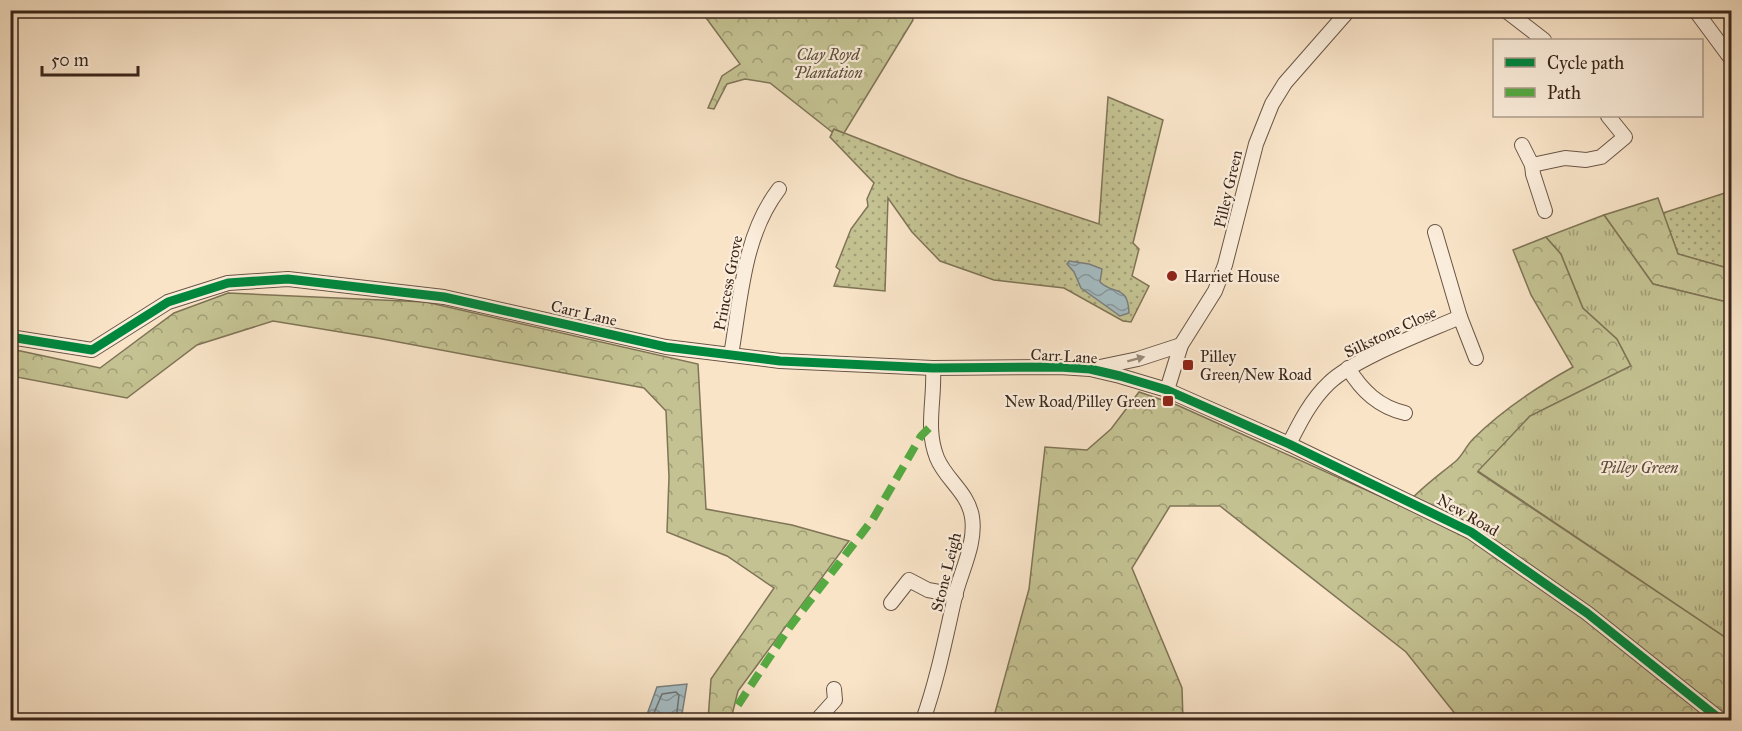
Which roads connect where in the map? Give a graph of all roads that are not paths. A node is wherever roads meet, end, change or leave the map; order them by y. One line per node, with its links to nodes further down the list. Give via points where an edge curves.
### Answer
1 (1349, 10): 16 (street, Pilley Green, via 1285,82 1272,104 1256,144 1225,265 1215,291)
2 (1504, 10): 4 (street)
3 (1695, 10): 5 (street)
4 (1543, 39)
5 (1731, 60)
6 (1609, 117): 7 (street)
7 (1625, 137): 9 (street); 10 (street, via 1600,157 1565,158)
8 (1522, 145): 10 (street)
9 (1635, 149)
10 (1532, 165): 12 (street)
11 (779, 189): 17 (street, Princess Grove, via 765,207 749,248)
12 (1545, 211)
13 (1435, 232): 14 (street)
14 (1460, 317): 18 (street, Silkstone Close); 20 (street, Silkstone Close)
15 (10, 337): 17 (street, Carr Lane, via 92,350 168,302 228,283 288,279 444,297 666,347)
16 (1181, 345): 21 (street, Carr Lane, one-way to 16); 22 (street, Pilley Green)
17 (731, 355): 19 (street, Carr Lane)
18 (1476, 358)
19 (933, 368): 21 (street, Carr Lane); 25 (street, Stone Leigh, via 929,428 933,447 939,462 967,500 974,530)
20 (1348, 368): 23 (street, via 1374,400 1390,410); 24 (street, Silkstone Close, via 1311,402)
21 (1090, 369): 22 (street, Carr Lane)
22 (1167, 390): 24 (street, New Road)
23 (1405, 413)
24 (1288, 444): 30 (street, New Road, via 1471,532 1587,613)
25 (956, 595): 26 (street, via 927,590 909,580); 29 (street, Stone Leigh, via 938,678)
26 (891, 603)
27 (834, 689): 28 (street, via 835,700)
28 (817, 720)
29 (923, 720)
30 (1721, 720)

